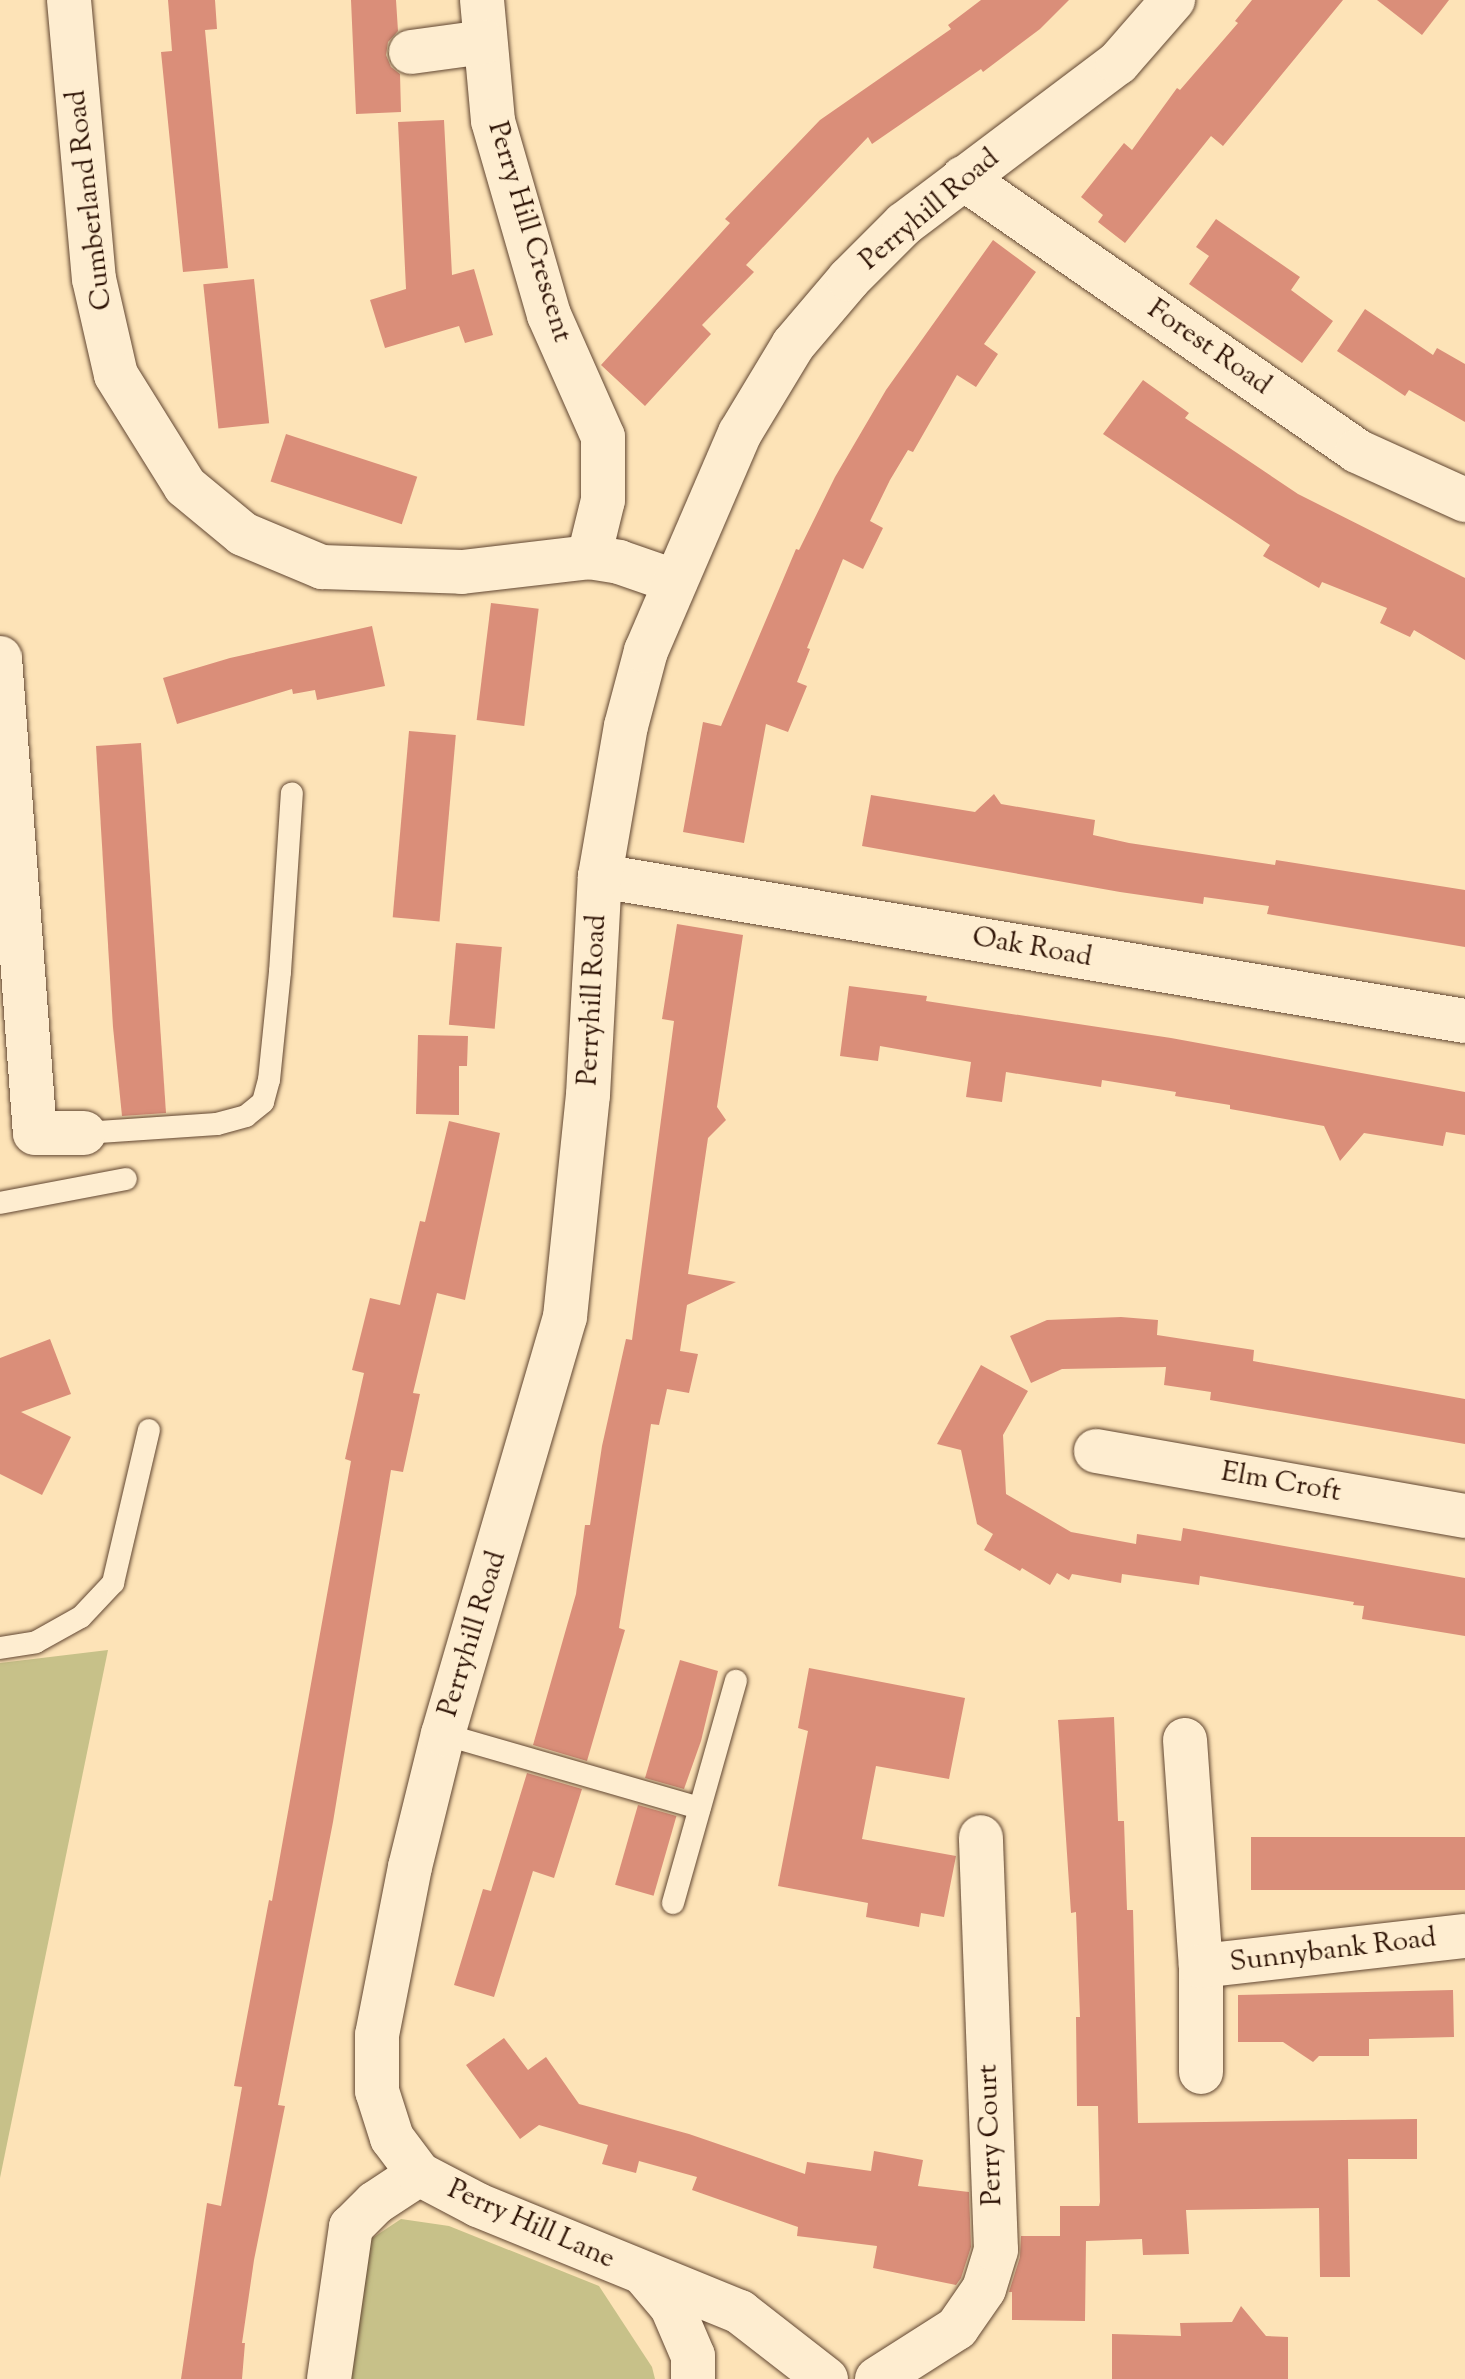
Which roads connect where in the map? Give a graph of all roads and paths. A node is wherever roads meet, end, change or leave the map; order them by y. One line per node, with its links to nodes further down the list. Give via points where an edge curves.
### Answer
1 (69, 0): 7 (street, Cumberland Road, via 94,279 116,375 185,486 243,534 322,567 462,572)
2 (1173, 0): 5 (street, Perryhill Road, via 1118,63)
3 (483, 21): 4 (street, Perry Hill Crescent); 7 (street, Perry Hill Crescent, via 493,121 549,315 603,437 603,500)
4 (411, 52)
5 (963, 178): 6 (street, Forest Road, via 1357,451); 8 (street, Perryhill Road, via 904,224 793,345 740,433)
6 (1465, 500)
7 (589, 557): 8 (street, Cumberland Road)
8 (674, 581): 11 (street, Perryhill Road, via 646,651 626,726)
9 (0, 658): 13 (street, via 35,1133)
10 (292, 793): 13 (lane, via 280,972 263,1102 246,1116 217,1124)
11 (600, 876): 12 (street, Oak Road); 21 (street, Perryhill Road, via 588,1095 565,1317)
12 (1465, 1021)
13 (84, 1133)
14 (126, 1179): 15 (lane)
15 (0, 1203)
16 (149, 1430): 19 (lane, via 113,1583 81,1617 36,1642)
17 (1096, 1451): 18 (street, Elm Croft)
18 (1465, 1516)
19 (0, 1648)
20 (736, 1681): 23 (lane)
21 (443, 1734): 23 (lane); 29 (street, Perryhill Road, via 377,2035 377,2091 392,2138)
22 (1185, 1740): 27 (street, Sunnybank Road)
23 (700, 1808): 25 (lane)
24 (981, 1837): 34 (street, Perry Court, via 996,2250 984,2289 957,2328)
25 (673, 1903)
26 (1465, 1936): 27 (street, Sunnybank Road)
27 (1201, 1966): 28 (street, Sunnybank Road)
28 (1201, 2072)
29 (419, 2174): 30 (street, Perry Hill Lane, via 478,2205); 31 (street, via 375,2203 351,2227)
30 (645, 2275): 32 (street, Perry Hill Lane, via 672,2307 693,2356); 33 (street, Perry Hill Lane, via 740,2312)
31 (329, 2379)
32 (693, 2379)
33 (826, 2379)
34 (877, 2379)

